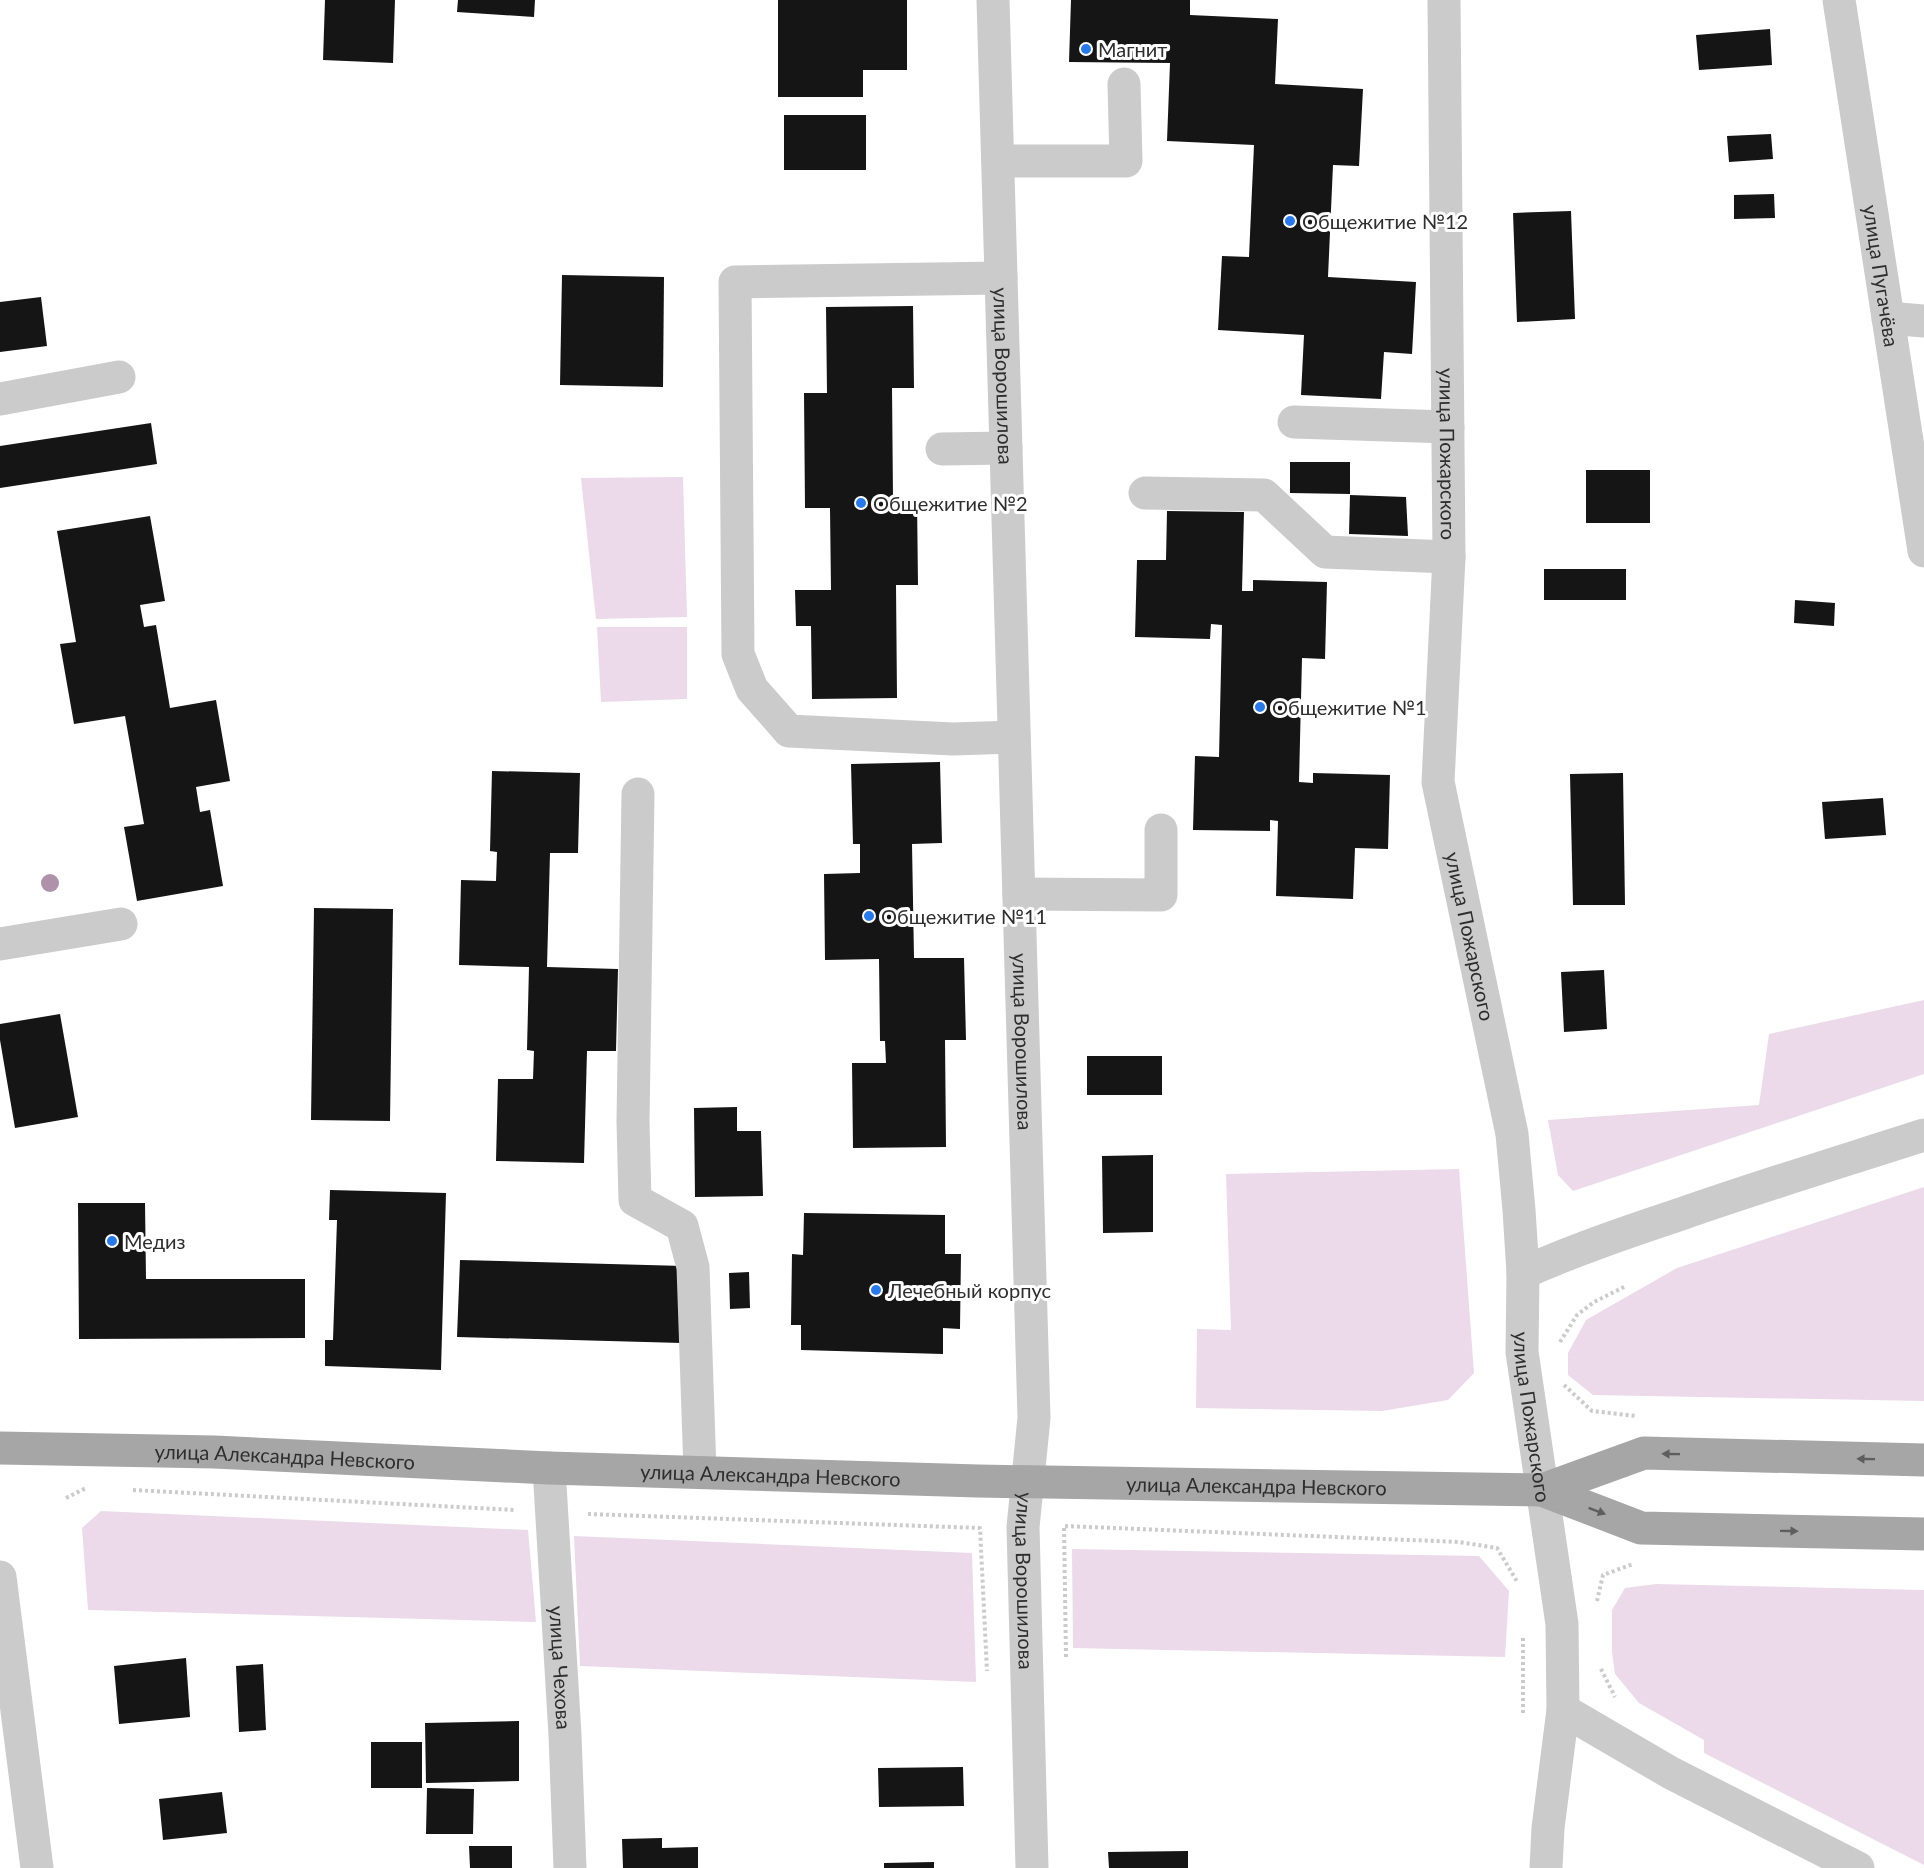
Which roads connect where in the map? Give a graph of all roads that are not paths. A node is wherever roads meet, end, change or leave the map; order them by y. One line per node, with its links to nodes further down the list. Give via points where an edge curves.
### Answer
1 (993, 0): 5 (street, улица Ворошилова)
2 (1444, 0): 12 (street, улица Пожарского)
3 (1839, 0): 7 (street, улица Пугачёва)
4 (1124, 84): 5 (street, via 1126,161)
5 (998, 161): 6 (street, улица Ворошилова)
6 (1001, 278): 13 (street, улица Ворошилова); 18 (street, via 735,282 738,654 752,689 789,731 953,739)
7 (1888, 318): 8 (street); 16 (street, улица Пугачёва)
8 (1924, 321)
9 (119, 377): 10 (street)
10 (0, 399)
11 (1294, 422): 12 (street)
12 (1448, 427): 17 (street, улица Пожарского)
13 (1006, 448): 14 (street); 18 (street, улица Ворошилова)
14 (942, 449)
15 (1145, 493): 17 (street, via 1264,495 1325,552)
16 (1924, 551)
17 (1449, 557): 25 (street, улица Пожарского, via 1438,782 1512,1134)
18 (1014, 737): 21 (street, улица Ворошилова)
19 (638, 794): 29 (street, via 635,1200 682,1226 693,1267)
20 (1161, 830): 21 (street, via 1161,895)
21 (1019, 894): 30 (street, улица Ворошилова, via 1034,1418)
22 (121, 924): 23 (street)
23 (0, 944)
24 (1924, 1135): 25 (street, via 1612,1237)
25 (1523, 1274): 31 (street, улица Пожарского, via 1522,1352)
26 (0, 1448): 28 (main road, улица Александра Невского, via 214,1452)
27 (1924, 1460): 31 (main road, one-way to 31, via 1644,1454)
28 (549, 1468): 29 (main road, улица Александра Невского); 36 (street, улица Чехова)
29 (700, 1472): 30 (main road, улица Александра Невского)
30 (1028, 1482): 31 (main road, улица Александра Невского); 37 (street, улица Ворошилова, via 1023,1527)
31 (1542, 1490): 32 (main road, one-way to 32, via 1641,1528); 34 (street, улица Пожарского, via 1562,1624)
32 (1924, 1534)
33 (0, 1577): 35 (street)
34 (1563, 1710): 38 (street, улица Пожарского); 39 (street, via 1671,1773)
35 (37, 1868)
36 (570, 1868)
37 (1032, 1868)
38 (1546, 1868)
39 (1858, 1868)

